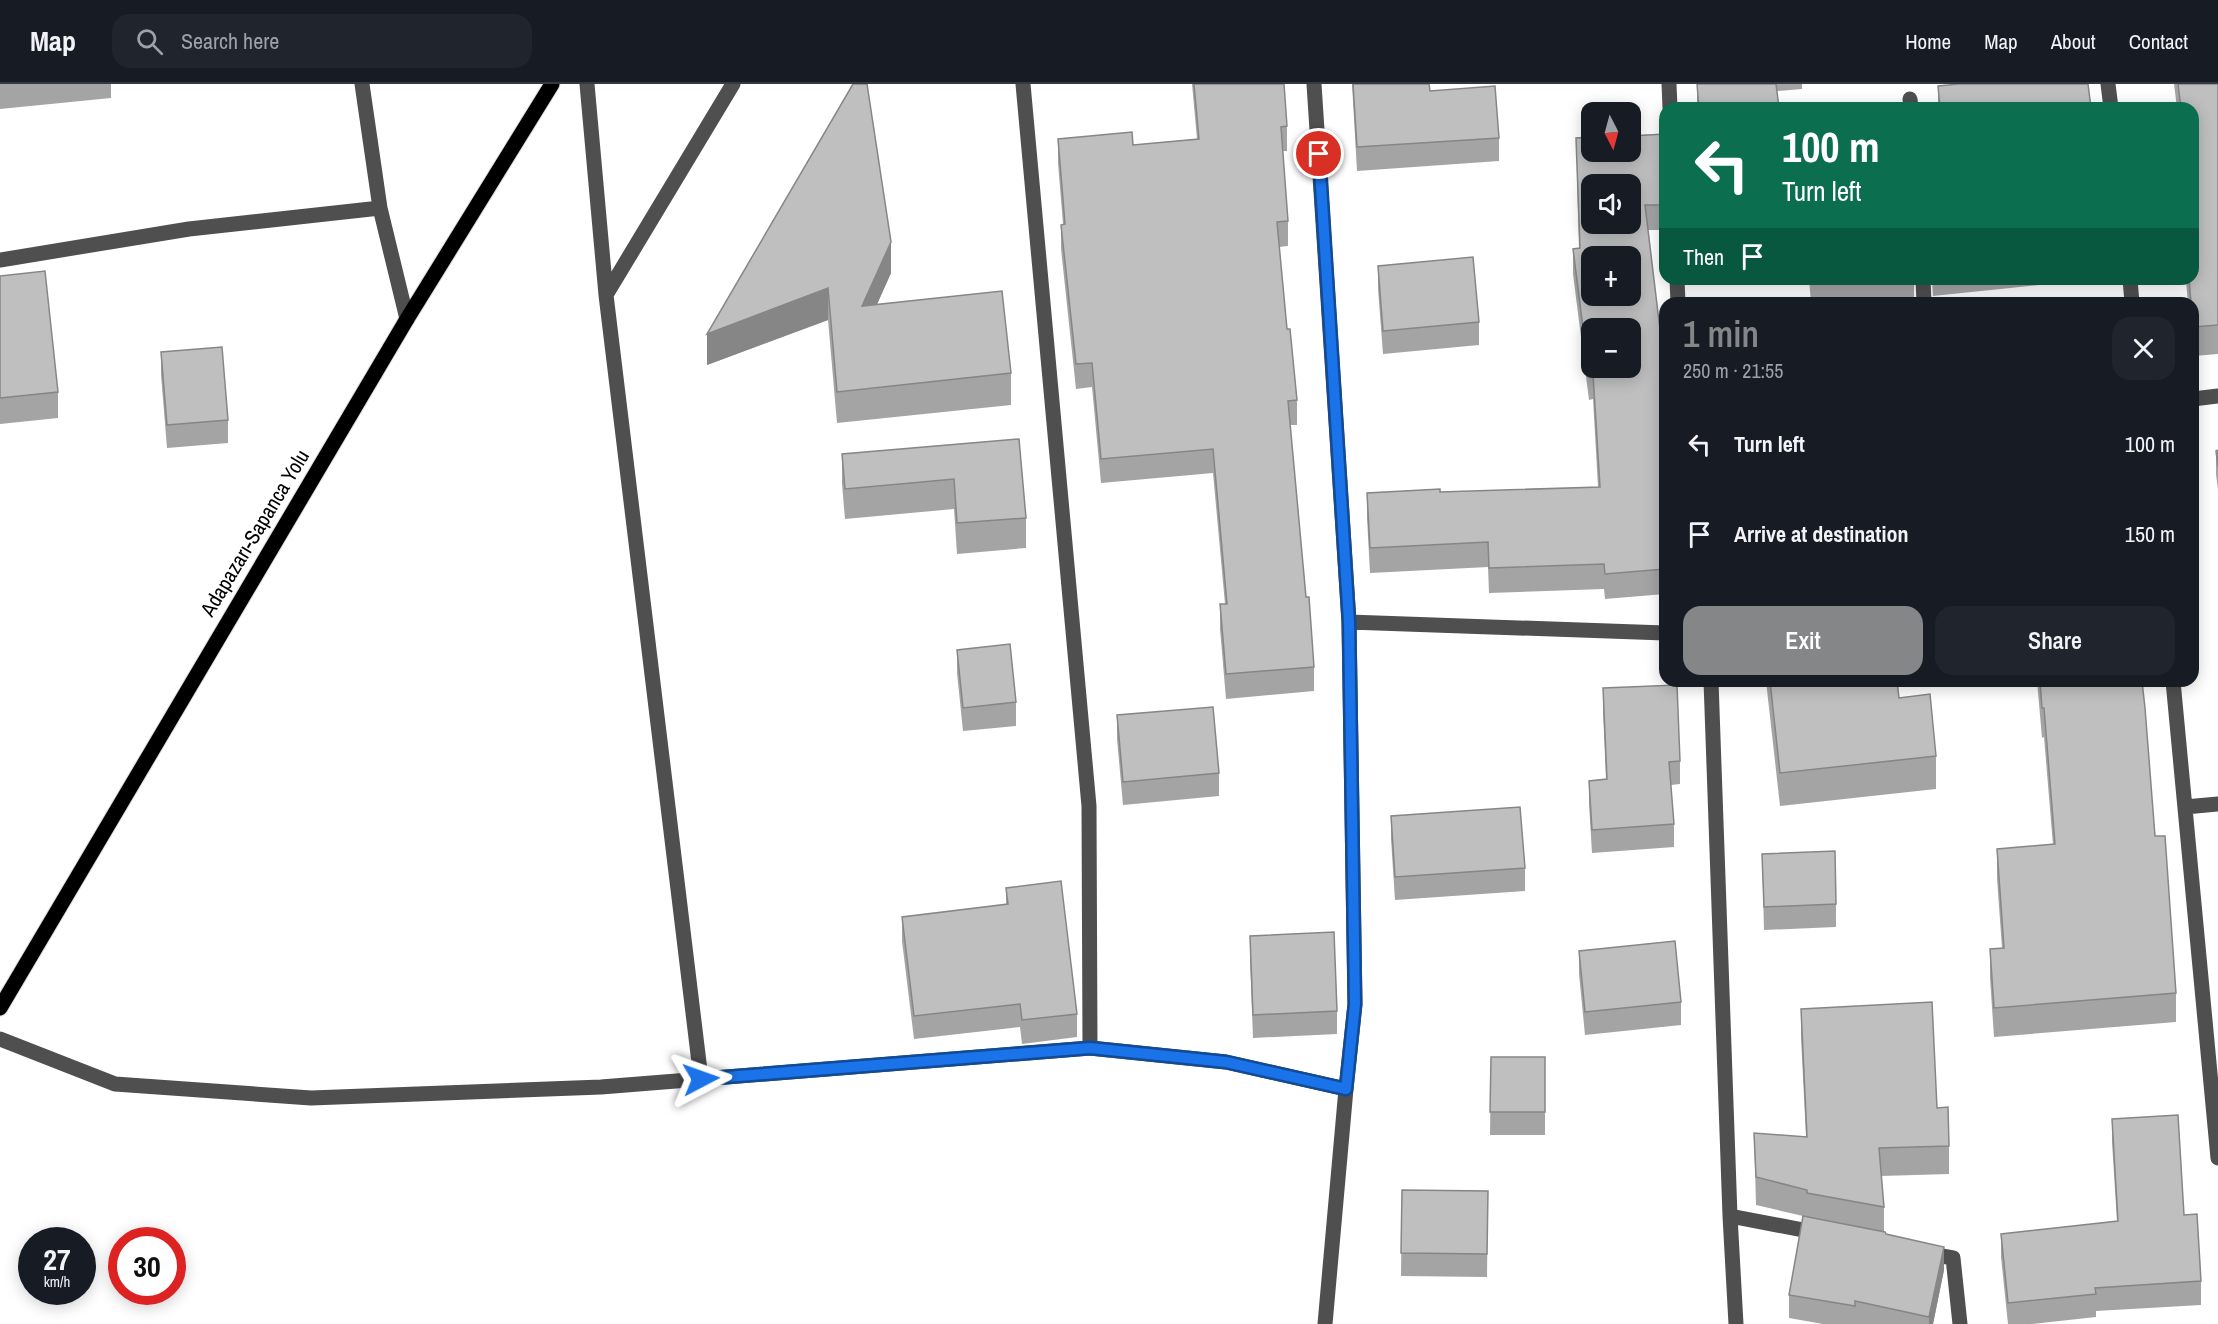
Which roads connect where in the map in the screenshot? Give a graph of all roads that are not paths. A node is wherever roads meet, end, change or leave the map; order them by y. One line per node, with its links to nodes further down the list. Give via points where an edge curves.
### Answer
1 (362, 84): 11 (street)
2 (552, 84): 14 (main road, Adapazarı-Sapanca Yolu)
3 (587, 84): 13 (street)
4 (733, 84): 13 (street)
5 (1023, 84): 25 (street, via 1089,806)
6 (1314, 84): 17 (street)
7 (1669, 84): 9 (street)
8 (2108, 84): 10 (street)
9 (1670, 102)
10 (2110, 102)
11 (380, 208): 12 (street, via 189,229); 14 (street)
12 (0, 260)
13 (606, 295): 26 (street)
14 (407, 319): 23 (main road, Adapazarı-Sapanca Yolu)
15 (2218, 396): 16 (street)
16 (2199, 398)
17 (1349, 622): 18 (street); 27 (street, via 1355,1004)
18 (1659, 633)
19 (1711, 687): 29 (street)
20 (2174, 687): 22 (street)
21 (2218, 804): 22 (street)
22 (2185, 807): 28 (street)
23 (0, 1008)
24 (0, 1039): 26 (street, via 115,1084 311,1098 601,1087)
25 (1090, 1048): 26 (street); 27 (street, via 1226,1062)
26 (701, 1079)
27 (1346, 1089): 32 (street)
28 (2218, 1158)
29 (1730, 1216): 30 (street); 33 (street)
30 (1836, 1236)
31 (1906, 1249): 34 (street, via 1953,1258)
32 (1325, 1324)
33 (1736, 1324)
34 (1960, 1324)

